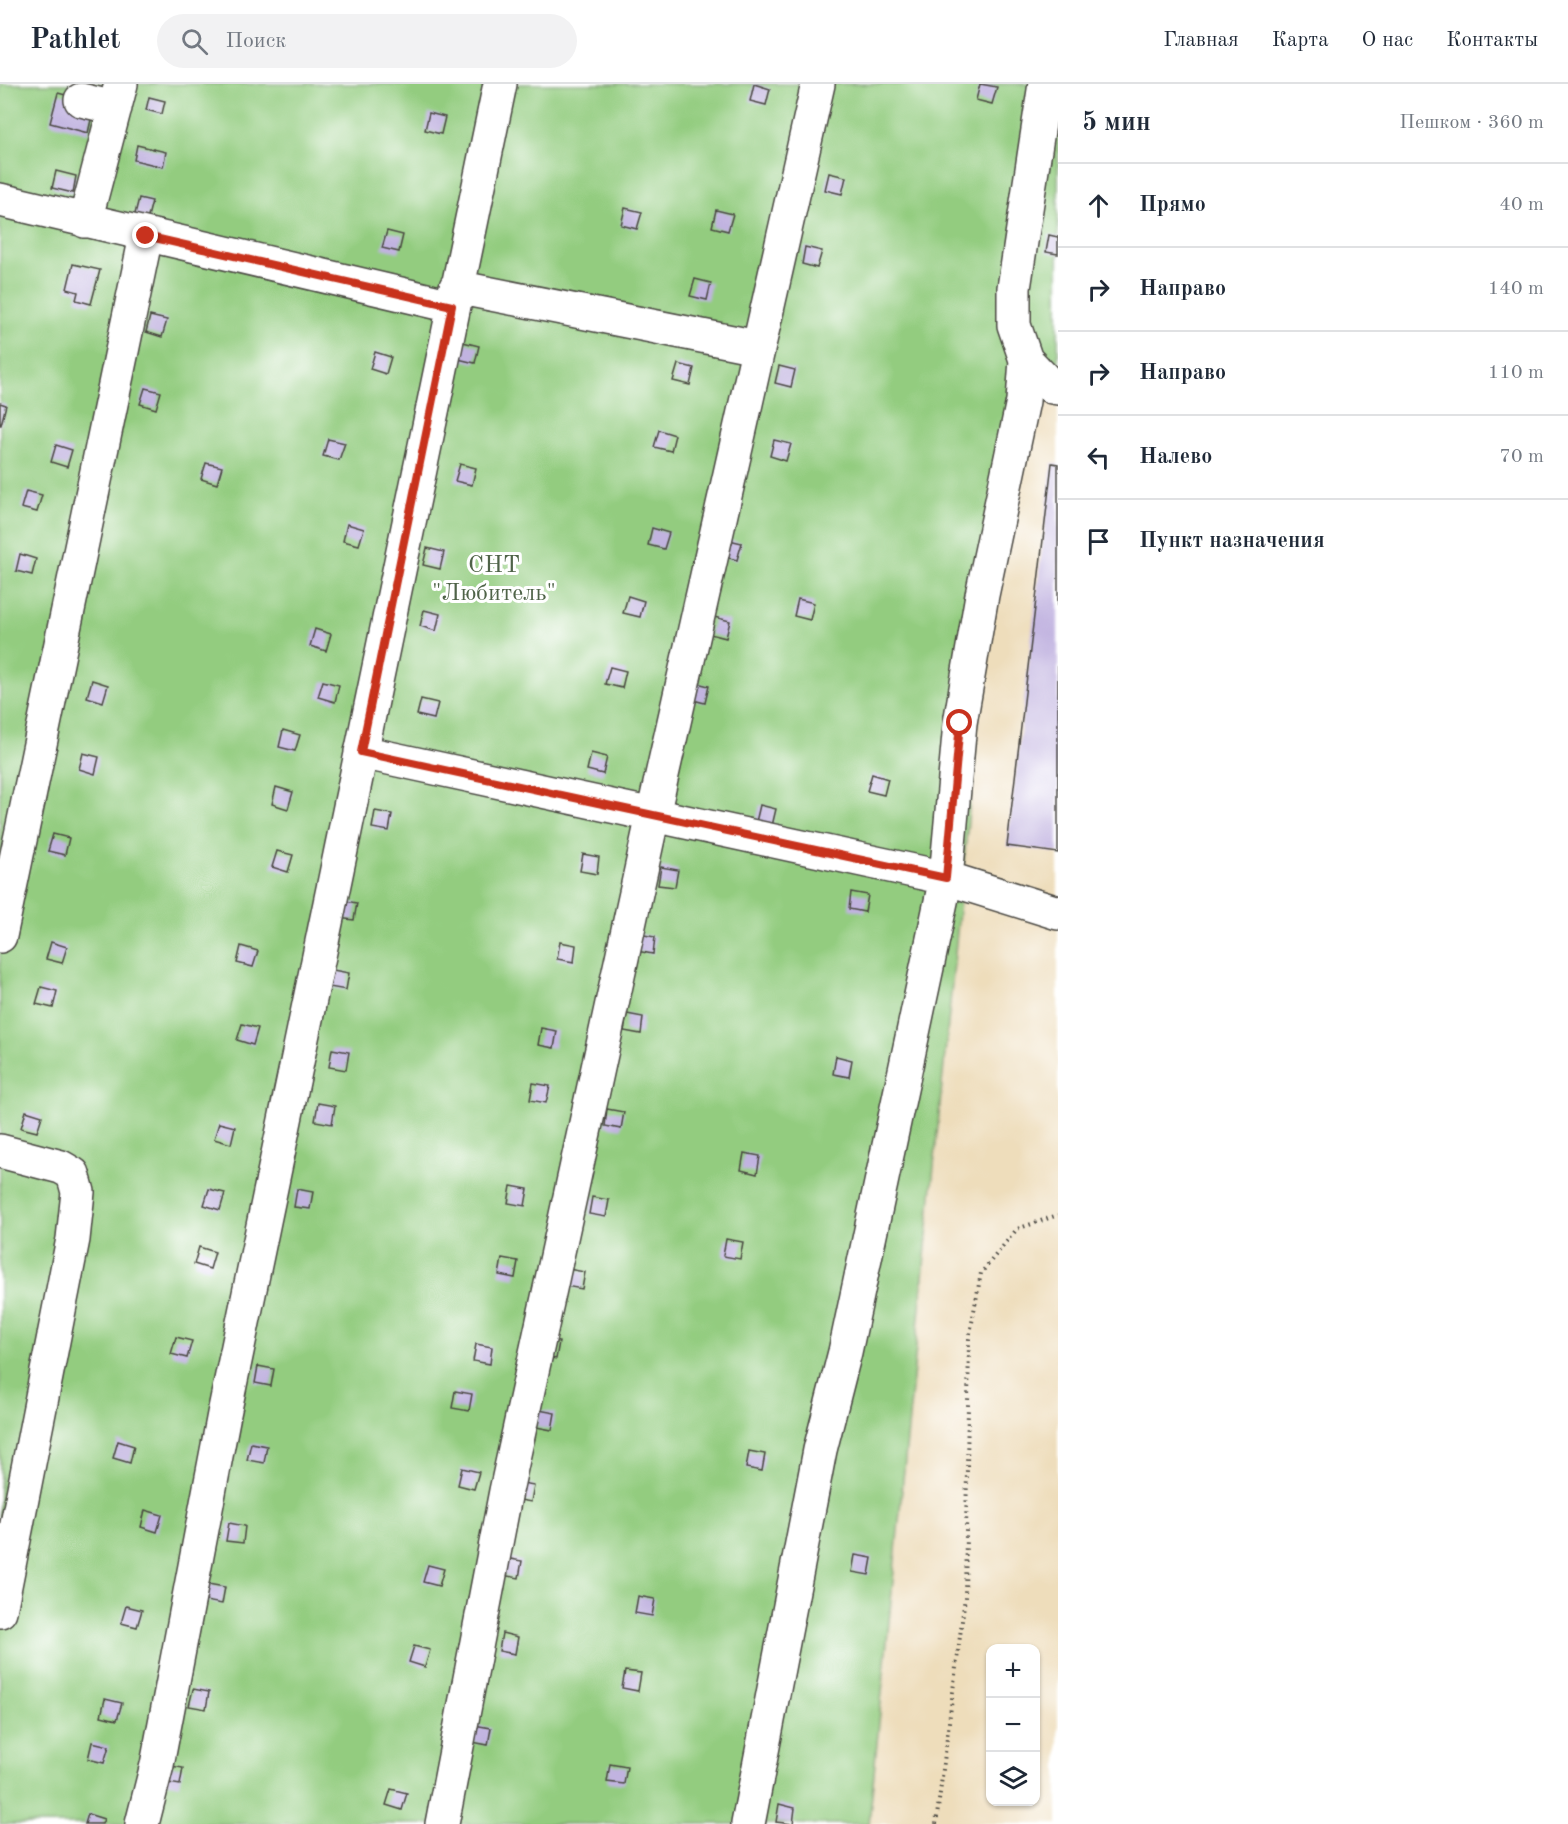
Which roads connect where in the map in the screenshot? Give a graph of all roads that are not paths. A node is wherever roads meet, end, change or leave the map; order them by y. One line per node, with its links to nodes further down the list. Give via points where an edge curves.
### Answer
1 (500, 84): 9 (street)
2 (818, 84): 10 (street)
3 (1045, 84): 11 (street, via 1014,288 1014,325)
4 (118, 96): 5 (street); 7 (street)
5 (81, 100)
6 (0, 200): 7 (street)
7 (85, 221): 8 (street)
8 (146, 236): 9 (street); 17 (street)
9 (454, 297): 10 (street); 13 (street)
10 (757, 347): 14 (street)
11 (1026, 360): 12 (street); 15 (street, via 1023,401 982,594 960,723)
12 (1058, 388)
13 (361, 752): 14 (street); 20 (street)
14 (653, 815): 15 (street); 21 (street, via 506,1491)
15 (946, 878): 16 (street); 22 (street, via 848,1340 820,1450)
16 (1058, 913)
17 (0, 936)
18 (0, 1151): 19 (street, via 61,1167 73,1174 78,1192 73,1239)
19 (0, 1611)
20 (142, 1824)
21 (442, 1824)
22 (748, 1824)

